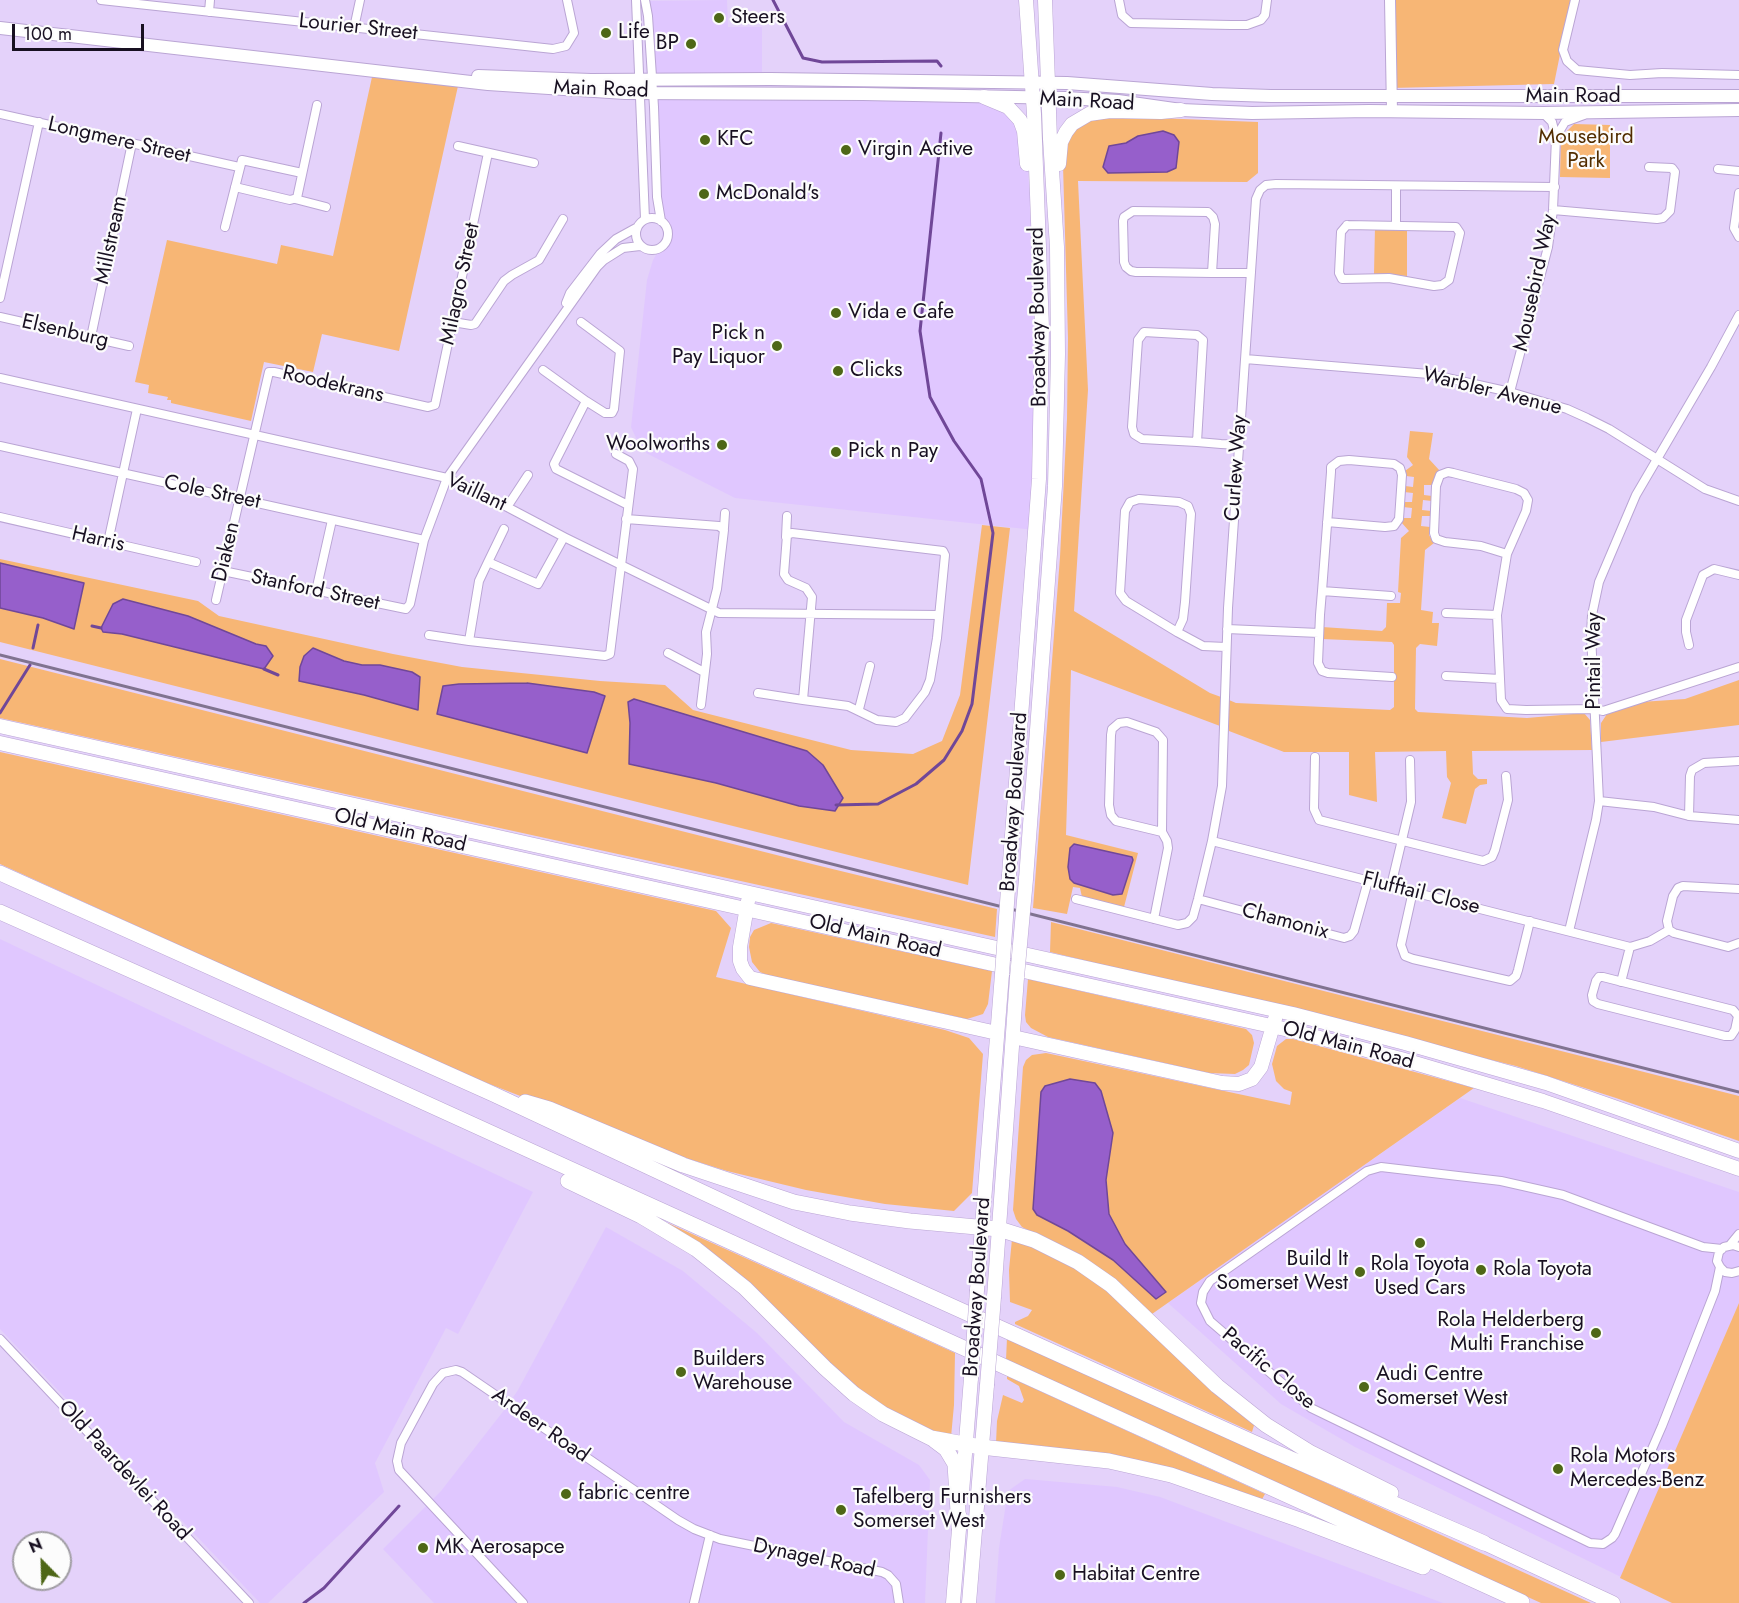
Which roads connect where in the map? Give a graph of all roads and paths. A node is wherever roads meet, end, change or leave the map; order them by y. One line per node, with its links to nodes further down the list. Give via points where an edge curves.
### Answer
1 (101, 0): 13 (street, Lourier Street)
2 (210, 0): 13 (street)
3 (360, 0): 15 (street)
4 (567, 0): 15 (street, Lourier Street, via 574,33 566,46 553,49)
5 (636, 0): 18 (street)
6 (645, 0): 21 (street)
7 (1026, 0): 19 (main road, Broadway Boulevard)
8 (1045, 0): 20 (main road, Broadway Boulevard)
9 (1119, 0): 10 (street, via 1126,20 1136,24 1247,25 1261,20)
10 (1267, 0)
11 (1389, 0): 24 (street)
12 (1575, 0): 16 (street, via 1563,50 1577,70 1630,75)
13 (209, 12): 15 (street, Lourier Street)
14 (0, 28): 17 (main road, Main Road)
15 (354, 28)
16 (1739, 75)
17 (435, 76): 18 (main road, Main Road); 22 (main road, Main Road, via 507,85)
18 (639, 79): 21 (main road, Main Road); 22 (street)
19 (1032, 82): 20 (main road, Main Road); 21 (main road, Main Road, via 770,79); 26 (main road, Broadway Boulevard)
20 (1048, 83): 24 (main road, Main Road, via 1212,94); 27 (main road, Broadway Boulevard)
21 (653, 86): 22 (main road, Main Road); 25 (main road, Main Road); 55 (street)
22 (639, 92): 54 (street)
23 (1739, 96): 24 (main road, Main Road)
24 (1392, 97): 31 (street)
25 (984, 98): 26 (main road, Main Road); 62 (main road, via 1008,107 1022,125)
26 (1033, 99): 27 (main road, Main Road); 62 (main road, Broadway Boulevard)
27 (1049, 99): 29 (main road, Main Road, via 1118,100); 61 (main road, Broadway Boulevard)
28 (317, 105): 45 (street)
29 (1181, 110): 31 (main road, Main Road); 61 (main road, via 1095,112 1072,124 1061,142)
30 (1739, 110): 32 (main road, Main Road)
31 (1392, 111): 33 (main road, Main Road)
32 (1593, 112): 33 (main road, Main Road); 36 (street, via 1565,122)
33 (1543, 113): 36 (street, Mousebird Way, via 1552,122)
34 (0, 114): 35 (street, Longmere Street)
35 (39, 122): 37 (street, Longmere Street); 66 (street)
36 (1556, 138): 48 (street, Mousebird Way)
37 (132, 144): 41 (street, Longmere Street); 71 (street, Millstream)
38 (458, 146): 39 (street)
39 (489, 153): 40 (street); 69 (street, Milagro Street)
40 (534, 163)
41 (239, 167): 45 (street, Longmere Street, via 245,159); 47 (street)
42 (1649, 167): 52 (street, via 1672,168 1675,172 1670,211 1663,218)
43 (1718, 169): 44 (street)
44 (1739, 171)
45 (302, 172): 50 (street)
46 (1396, 186): 48 (street, Curlew Way); 56 (street); 64 (street, Curlew Way, via 1263,187 1256,199)
47 (235, 187): 50 (street); 57 (street)
48 (1555, 187): 52 (street, Mousebird Way)
49 (1739, 193): 59 (street, via 1734,228)
50 (295, 200): 51 (street)
51 (326, 207)
52 (1553, 210): 76 (street, Mousebird Way, via 1548,247)
53 (563, 219): 69 (street, via 538,260 504,281 475,324)
54 (645, 219): 55 (street); 58 (street)
55 (661, 221): 60 (street, via 668,233 663,246 653,250)
56 (1396, 225): 56 (street, via 1344,227 1339,270 1342,279 1389,278 1434,286 1446,283 1460,233 1458,228)
57 (225, 227)
58 (636, 228): 60 (street); 65 (street, via 608,245)
59 (1739, 237)
60 (640, 246): 65 (street, via 623,248 604,260)
61 (1057, 247): 171 (main road, Broadway Boulevard, bridge, via 1055,486)
62 (1039, 252): 170 (main road, Broadway Boulevard, bridge, via 1039,479)
63 (1212, 273): 63 (street, via 1131,271 1124,262 1124,217 1133,211 1208,212 1215,224); 64 (street)
64 (1251, 273): 73 (street, Curlew Way)
65 (584, 284): 88 (street, via 570,293 558,319)
66 (0, 298)
67 (1739, 315): 85 (street, Pintail Way)
68 (0, 317): 71 (street, Elsenburg)
69 (453, 322): 78 (street, Milagro Street, via 435,404)
70 (581, 322): 77 (street, via 620,354 614,411 605,413)
71 (91, 337): 72 (street, Elsenburg)
72 (129, 346)
73 (1245, 359): 76 (street, Warbler Avenue, via 1436,375); 82 (street, Curlew Way)
74 (543, 370): 77 (street)
75 (0, 378): 79 (street, Vaillant)
76 (1510, 392): 85 (street, Warbler Avenue, via 1587,418)
77 (586, 401): 91 (street, via 554,466)
78 (425, 406): 80 (street, Roodekrans, via 270,371)
79 (137, 409): 80 (street, Vaillant); 86 (street)
80 (254, 434): 88 (street, Vaillant); 89 (street, Diaken)
81 (1197, 442): 81 (street, via 1142,439 1132,431 1138,340 1144,332 1197,335 1203,340); 82 (street)
82 (1239, 445): 120 (street, Curlew Way)
83 (0, 446): 86 (street, Cole Street)
84 (616, 454): 91 (street, via 632,465)
85 (1655, 459): 90 (street, Warbler Avenue, via 1705,489); 138 (street, Pintail Way, via 1609,556 1595,598 1591,634)
86 (122, 474): 89 (street, Cole Street); 104 (street)
87 (528, 475): 92 (street)
88 (447, 478): 92 (street, Vaillant); 103 (street)
89 (240, 499): 97 (street, Cole Street); 109 (street, Diaken)
90 (1739, 501)
91 (628, 506): 96 (street)
92 (507, 507): 101 (street, Vaillant)
93 (726, 513): 99 (street)
94 (788, 516): 102 (street)
95 (0, 517): 104 (street, Harris)
96 (626, 519): 99 (street); 108 (street)
97 (332, 520): 103 (street, Cole Street); 111 (street)
98 (1327, 522): 98 (street, via 1334,464 1349,459 1400,468 1399,519 1394,526); 112 (street)
99 (724, 528): 115 (street)
100 (504, 529): 107 (street)
101 (564, 537): 107 (street, via 538,584); 108 (street, Vaillant)
102 (786, 537): 117 (street, via 784,574 810,592); 118 (street, via 792,533 942,550 945,555)
103 (424, 540): 111 (street, Stanford Street, via 407,608 401,610)
104 (108, 542): 106 (street, Harris)
105 (1507, 554): 105 (street, via 1528,506 1527,496 1516,489 1453,472 1440,475 1436,486 1436,539); 119 (street)
106 (196, 562)
107 (488, 562): 124 (street, via 479,581)
108 (620, 566): 115 (street, Vaillant); 124 (street, via 608,655)
109 (223, 571): 111 (street, Stanford Street); 114 (street, Diaken)
110 (1739, 575): 125 (street, via 1714,569 1703,575 1686,620)
111 (316, 591)
112 (1322, 591): 113 (street); 122 (street)
113 (1391, 596)
114 (216, 600)
115 (712, 611): 117 (street, Vaillant); 130 (street, via 706,633)
116 (1446, 613): 119 (street)
117 (812, 615): 118 (street, Vaillant); 135 (street)
118 (939, 615): 137 (street, via 930,680 908,715 902,721 889,722 872,718)
119 (1497, 615): 133 (street)
120 (1227, 629): 122 (street); 126 (street, Curlew Way)
121 (1177, 632): 121 (street, via 1126,601 1120,593 1125,511 1134,500 1179,502 1190,510 1185,602); 126 (street, via 1203,646)
122 (1319, 633): 131 (street, via 1318,663 1322,671)
123 (429, 635): 124 (street)
124 (469, 641)
125 (1689, 645)
126 (1226, 647): 149 (street, Curlew Way, via 1224,763)
127 (668, 653): 130 (street)
128 (870, 666): 137 (street)
129 (1739, 667): 138 (street, via 1603,711)
130 (704, 672): 136 (street)
131 (1392, 676)
132 (1446, 676): 133 (street)
133 (1500, 679): 138 (street, via 1501,700 1507,709)
134 (758, 693): 135 (street)
135 (803, 700): 137 (street)
136 (701, 705)
137 (859, 709)
138 (1595, 709): 145 (street, Pintail Way)
139 (0, 726): 156 (main road, Old Main Road)
140 (0, 742): 159 (main road, Old Main Road)
141 (1315, 757): 150 (street, via 1314,809 1319,820)
142 (1410, 760): 150 (street, via 1411,802)
143 (1739, 761): 146 (street, via 1704,763 1692,770)
144 (1506, 776): 150 (street, via 1507,805 1490,859 1479,861)
145 (1599, 801): 146 (street, via 1654,807); 164 (street, Pintail Way)
146 (1689, 816): 147 (street)
147 (1739, 820)
148 (1162, 832): 148 (street, via 1116,821 1111,815 1111,735 1119,723 1156,732 1163,740); 161 (street, via 1168,848)
149 (1212, 842): 152 (street, Flufftail Close); 158 (street, Curlew Way)
150 (1401, 842): 153 (street)
151 (0, 873): 172 (highway)
152 (1368, 881): 153 (street, Flufftail Close); 158 (street, Chamonix, via 1354,931 1344,938)
153 (1390, 886): 155 (street, Flufftail Close)
154 (1739, 889): 163 (street, via 1688,885 1678,888 1668,917)
155 (1413, 891): 162 (street, Flufftail Close); 162 (street, via 1401,945 1405,956 1413,959 1510,981 1518,970)
156 (749, 893): 159 (main road); 168 (main road, Old Main Road)
157 (1076, 899): 161 (street, Curlew Way)
158 (1198, 899): 161 (street, Curlew Way, via 1193,917 1187,922 1178,925)
159 (747, 908): 169 (main road, Old Main Road); 170 (main road, via 740,961 750,978)
160 (0, 912): 173 (highway)
161 (1154, 919)
162 (1530, 921): 164 (street, Flufftail Close)
163 (1670, 930): 165 (street, via 1724,946); 166 (street)
164 (1569, 931): 166 (street, Flufftail Close)
165 (1739, 943)
166 (1630, 947): 167 (street)
167 (1621, 982): 167 (street, via 1733,1010 1738,1016 1735,1030 1731,1036 1725,1036 1593,1001 1599,977)
168 (1277, 1010): 169 (main road); 174 (main road, Old Main Road, via 1546,1083)
169 (1273, 1026): 171 (main road, via 1258,1073 1239,1084); 175 (main road, Old Main Road, via 1543,1101)
170 (997, 1033): 176 (main road, Broadway Boulevard)
171 (1013, 1037): 177 (main road, Broadway Boulevard)
172 (493, 1094): 176 (highway, via 549,1108 683,1165 794,1202 849,1213); 190 (highway, via 805,1240)
173 (452, 1117): 185 (highway, via 481,1139 641,1216 690,1245 745,1288 854,1394); 197 (highway)
174 (1739, 1151)
175 (1739, 1169)
176 (982, 1228): 177 (highway); 186 (main road, Broadway Boulevard, bridge)
177 (999, 1229): 187 (main road, Broadway Boulevard, bridge); 190 (highway, via 1034,1240 1095,1273 1217,1386 1275,1431)
178 (1739, 1234): 180 (street)
179 (1703, 1247): 180 (street); 181 (street); 183 (street, Pacific Close, via 1563,1195 1501,1181 1381,1167 1367,1171 1210,1281 1201,1303 1210,1321 1311,1408 1598,1544 1608,1542 1615,1534)
180 (1730, 1247): 181 (street, via 1718,1254)
181 (1719, 1264): 182 (street, via 1725,1272); 183 (street)
182 (1736, 1272): 183 (street)
183 (1714, 1291)
184 (0, 1339): 191 (street, Old Paardevlei Road)
185 (931, 1438): 186 (highway); 188 (highway, via 946,1449 955,1464)
186 (965, 1444): 187 (highway); 188 (main road, Broadway Boulevard)
187 (981, 1447): 196 (main road, Broadway Boulevard); 197 (highway, via 1109,1461 1171,1475)
188 (959, 1527): 195 (main road, Broadway Boulevard)
189 (710, 1535): 192 (street, Ardeer Road, via 678,1520 462,1372 443,1373 433,1384 397,1452 399,1470); 193 (street); 194 (street, Dynagel Road, via 882,1572 896,1584)
190 (1484, 1543): 198 (main road)
191 (249, 1603)
192 (523, 1603)
193 (694, 1603)
194 (899, 1603)
195 (953, 1603)
196 (969, 1603)
197 (1523, 1603)
198 (1613, 1603)

